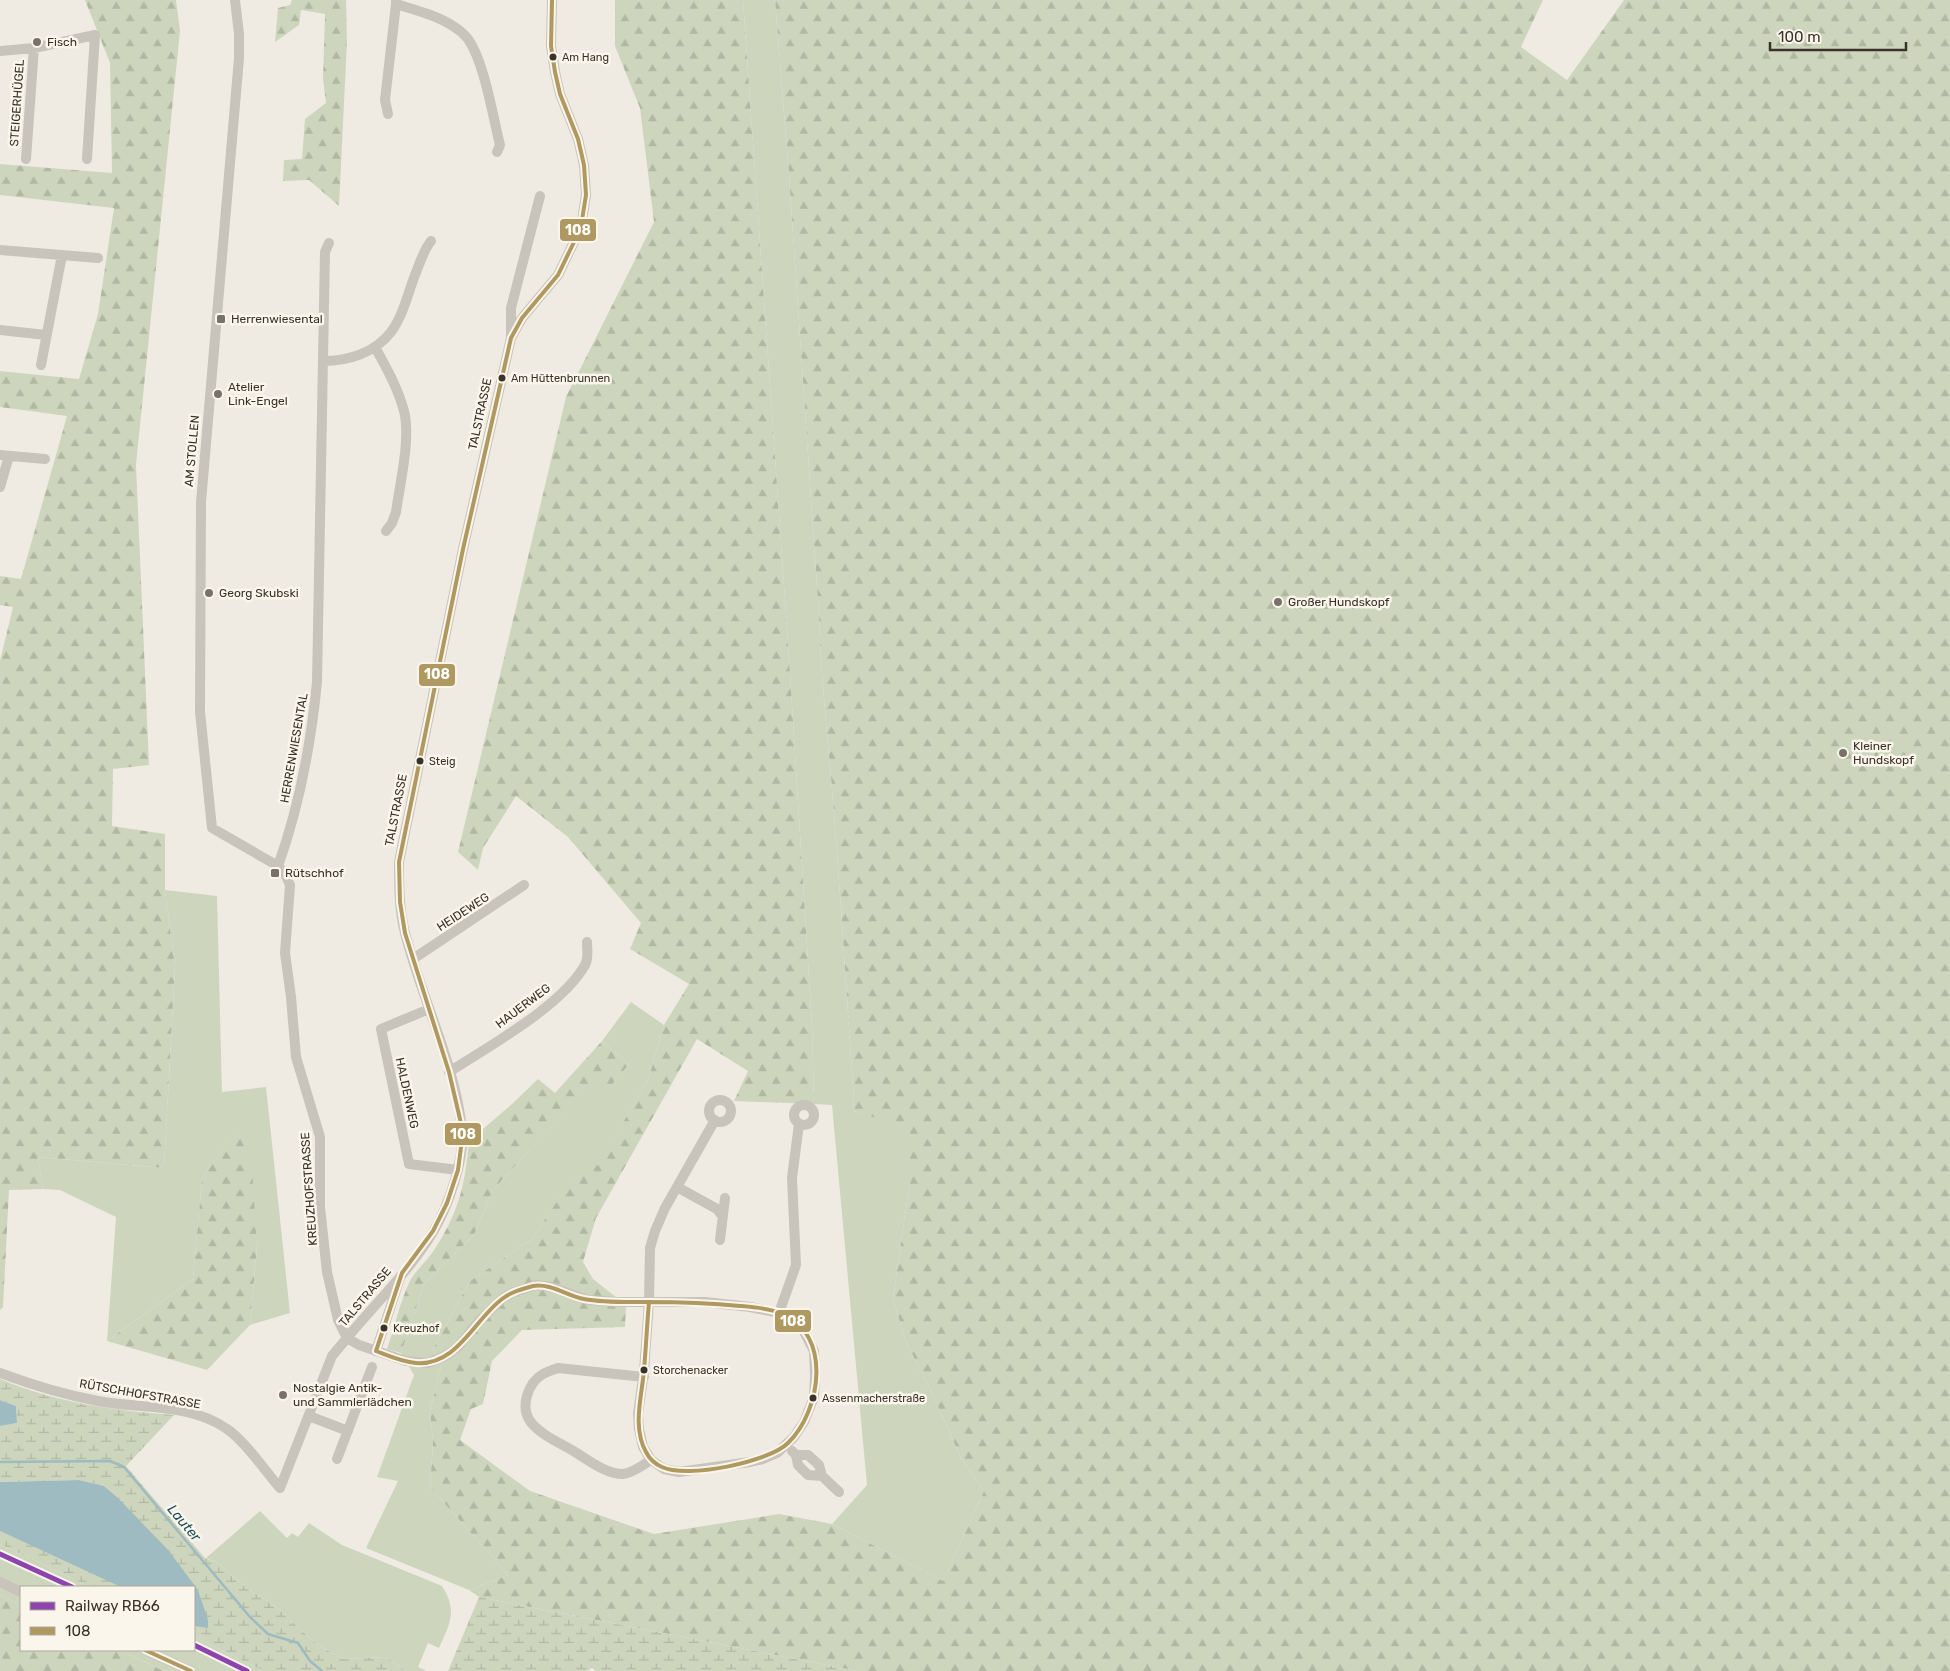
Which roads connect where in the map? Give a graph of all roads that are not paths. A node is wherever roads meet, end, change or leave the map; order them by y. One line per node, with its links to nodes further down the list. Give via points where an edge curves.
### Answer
1 (234, 0): 26 (street, AM STOLLEN, via 239,58 201,502 200,712 212,828)
2 (552, 0): 18 (street, TALSTRASSE, via 554,72 578,139 586,196 575,240 558,275 522,318)
3 (396, 2): 6 (street, via 385,100); 7 (street, via 434,16 467,37 476,53 483,79 500,145)
4 (34, 48): 5 (street, STEIGERHÜGEL); 8 (street, STEIGERHÜGEL, via 95,35); 9 (street, STEIGERHÜGEL)
5 (0, 51)
6 (388, 114)
7 (497, 152)
8 (87, 158)
9 (26, 159)
10 (540, 196): 18 (street, TALSTRASSE, via 511,308)
11 (431, 240): 19 (street, via 424,250 400,316 391,332)
12 (329, 243): 20 (street, HERRENWIESENTAL, via 325,252)
13 (0, 250): 14 (street)
14 (62, 255): 15 (street); 17 (street)
15 (98, 258)
16 (0, 330): 17 (street)
17 (46, 335): 21 (street)
18 (511, 338): 29 (street, TALSTRASSE, via 465,539 399,862 400,902)
19 (375, 346): 20 (street, via 357,356); 25 (street, via 396,386 405,412 406,437 396,512)
20 (323, 361): 26 (street, HERRENWIESENTAL, via 317,682 298,800)
21 (41, 365)
22 (4, 456): 23 (street); 24 (street)
23 (45, 459)
24 (0, 487)
25 (386, 531)
26 (278, 866): 42 (street, KREUZHOFSTRASSE, via 290,885 285,953 296,1057 320,1137 320,1207 327,1272 338,1320)
27 (524, 885): 29 (street, HEIDEWEG)
28 (587, 942): 31 (street, HAUERWEG, via 586,964 555,999)
29 (413, 960): 30 (street, TALSTRASSE)
30 (429, 1009): 31 (street, TALSTRASSE); 34 (street, HALDENWEG, via 381,1029 409,1164)
31 (449, 1072): 34 (street, TALSTRASSE, via 462,1132)
32 (715, 1120): 35 (street)
33 (799, 1124): 41 (street, via 792,1178 796,1264)
34 (458, 1170): 39 (street, TALSTRASSE, via 433,1231)
35 (677, 1187): 37 (street, via 717,1209); 40 (street, via 664,1208 650,1248)
36 (725, 1198): 37 (street)
37 (723, 1217): 38 (street)
38 (720, 1240)
39 (402, 1272): 42 (street, TALSTRASSE); 43 (street, TALSTRASSE)
40 (649, 1302): 41 (street, via 705,1302); 43 (street, via 588,1300 552,1287 536,1285 514,1292 495,1304 457,1348 443,1357 428,1363 413,1363); 46 (street)
41 (779, 1313): 49 (street, via 802,1328 814,1351 816,1375 811,1407)
42 (346, 1338): 43 (street); 47 (street, via 332,1356)
43 (376, 1351)
44 (372, 1367): 48 (street)
45 (0, 1373): 47 (street, RÜTSCHHOFSTRASSE, via 52,1391 209,1419 228,1429 280,1488)
46 (644, 1378): 51 (street, via 639,1429 643,1447); 51 (street, via 558,1368 537,1378 526,1397 525,1408 530,1421 545,1434 596,1465 625,1474)
47 (309, 1416): 48 (street)
48 (348, 1431): 50 (street)
49 (786, 1445): 51 (street, via 763,1459 679,1472 664,1469); 52 (street, via 796,1454 808,1455 819,1465 822,1476)
50 (337, 1459)
51 (651, 1460)
52 (839, 1492)
53 (0, 1582): 54 (street)
54 (20, 1592)
55 (147, 1651): 56 (street)
56 (191, 1671)

